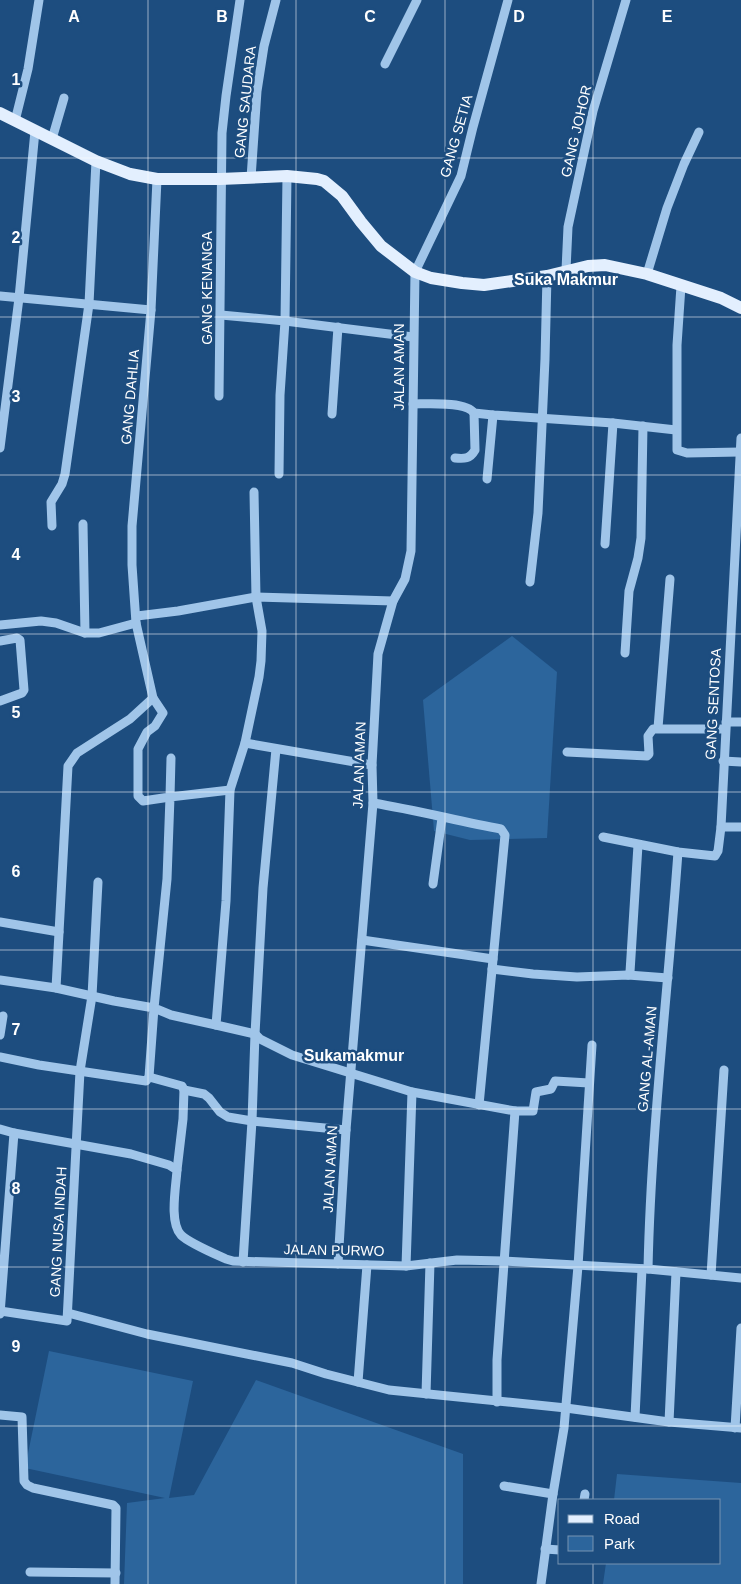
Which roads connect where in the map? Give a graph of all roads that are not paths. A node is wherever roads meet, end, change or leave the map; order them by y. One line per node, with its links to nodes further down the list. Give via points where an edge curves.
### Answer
1 (39, 0): 10 (street, via 28,69)
2 (240, 0): 18 (street, GANG KENANGA, via 226,96)
3 (276, 0): 16 (street, GANG SAUDARA, via 257,91)
4 (417, 0): 7 (street)
5 (508, 0): 20 (street, GANG SETIA, via 462,176)
6 (626, 0): 19 (street, GANG JOHOR, via 592,110 568,227)
7 (385, 64)
8 (64, 98): 13 (street)
9 (0, 114): 10 (main road)
10 (15, 120): 11 (main road)
11 (35, 131): 13 (main road); 25 (street)
12 (699, 132): 21 (street, via 666,208)
13 (52, 139): 14 (main road)
14 (96, 161): 17 (main road, via 130,174); 26 (street)
15 (287, 176): 16 (main road); 20 (main road, via 317,179 331,185 381,246); 30 (street)
16 (251, 178): 18 (main road)
17 (157, 179): 18 (main road); 28 (street, GANG DAHLIA)
18 (220, 180): 29 (street, GANG KENANGA)
19 (566, 270): 21 (main road, via 605,265); 22 (main road)
20 (415, 272): 22 (main road, via 484,285); 32 (street, JALAN AMAN)
21 (647, 274): 23 (main road)
22 (547, 276): 38 (street)
23 (681, 286): 27 (main road, via 721,298); 41 (street)
24 (0, 296): 25 (street)
25 (19, 298): 26 (street); 43 (street)
26 (89, 304): 28 (street); 50 (street, via 65,474 50,502)
27 (741, 308)
28 (151, 310): 57 (street, GANG DAHLIA, via 132,526)
29 (221, 315): 30 (street); 33 (street, GANG KENANGA)
30 (285, 321): 31 (street); 46 (street)
31 (338, 328): 32 (street); 36 (street)
32 (413, 337): 34 (street, JALAN AMAN)
33 (219, 396)
34 (413, 404): 35 (street, via 466,407); 56 (street, JALAN AMAN, via 411,551 405,580)
35 (474, 413): 37 (street); 45 (street, via 475,450 468,458)
36 (332, 414)
37 (493, 415): 38 (street); 47 (street)
38 (543, 420): 39 (street); 54 (street)
39 (614, 423): 40 (street); 51 (street)
40 (643, 426): 41 (street); 61 (street, via 640,544 629,591)
41 (676, 430): 44 (street, via 679,452)
42 (741, 438): 44 (street, GANG SENTOSA)
43 (0, 448)
44 (740, 452): 52 (street, GANG SENTOSA)
45 (455, 458)
46 (279, 474)
47 (487, 479)
48 (254, 492): 55 (street)
49 (83, 524): 59 (street)
50 (52, 526)
51 (605, 544)
52 (737, 562): 65 (street, GANG SENTOSA)
53 (670, 579): 66 (street)
54 (530, 582)
55 (256, 597): 56 (street); 57 (street); 67 (street, via 262,631 261,661)
56 (392, 601): 73 (street, JALAN AMAN, via 378,654)
57 (137, 619): 59 (street, via 108,631); 62 (street, GANG DAHLIA)
58 (0, 625): 59 (street, via 46,622)
59 (85, 633)
60 (0, 641): 63 (street, via 20,640 24,690)
61 (625, 653)
62 (153, 698): 75 (street, GANG DAHLIA, via 163,714 147,732 138,749 138,796 143,801); 86 (street, via 130,719 76,753 68,766)
63 (0, 701)
64 (741, 722): 65 (street)
65 (725, 725): 66 (street); 71 (street, GANG SENTOSA)
66 (658, 728): 69 (street, via 648,736 648,756)
67 (244, 744): 68 (street); 74 (street)
68 (276, 749): 73 (street); 98 (street, via 263,888)
69 (567, 752)
70 (171, 758): 75 (street)
71 (723, 761): 72 (street); 78 (street, GANG SENTOSA)
72 (741, 762)
73 (372, 765): 76 (street, JALAN AMAN)
74 (230, 790): 75 (street); 97 (street, via 226,901)
75 (170, 797): 95 (street, via 167,879)
76 (372, 803): 77 (street); 87 (street, JALAN AMAN)
77 (442, 818): 84 (street); 88 (street, via 500,829 504,835)
78 (721, 827): 79 (street); 82 (street, GANG SENTOSA, via 715,856)
79 (741, 827)
80 (603, 838): 81 (street, GANG SENTOSA)
81 (638, 844): 82 (street, GANG SENTOSA); 90 (street)
82 (678, 852): 91 (street, GANG AL-AMAN)
83 (98, 882): 94 (street, GANG NUSA INDAH)
84 (432, 884)
85 (0, 922): 86 (street)
86 (59, 932): 93 (street)
87 (362, 940): 88 (street); 104 (street, JALAN AMAN)
88 (493, 959): 89 (street)
89 (492, 969): 90 (street, via 577,977); 109 (street)
90 (628, 975): 91 (street)
91 (668, 978): 124 (street, GANG AL-AMAN)
92 (0, 980): 93 (street)
93 (56, 988): 94 (street)
94 (92, 996): 95 (street); 103 (street, GANG NUSA INDAH)
95 (154, 1008): 97 (street); 105 (street)
96 (3, 1016): 99 (street)
97 (216, 1025): 98 (street)
98 (255, 1034): 104 (street, via 292,1055); 111 (street)
99 (0, 1035)
100 (592, 1045): 106 (street)
101 (0, 1057): 103 (street)
102 (724, 1070): 126 (street)
103 (80, 1071): 105 (street, via 144,1082); 115 (street, GANG NUSA INDAH)
104 (351, 1072): 108 (street); 113 (street, JALAN AMAN)
105 (149, 1077): 107 (street, via 175,1083)
106 (589, 1083): 110 (street, via 555,1081 550,1089 536,1092 533,1111); 123 (street)
107 (184, 1090): 111 (street, via 204,1094 225,1116); 116 (street, JALAN PURWO)
108 (412, 1092): 109 (street); 122 (street)
109 (479, 1104): 110 (street)
110 (515, 1111): 118 (street)
111 (252, 1121): 113 (street); 117 (street)
112 (0, 1129): 114 (street)
113 (346, 1130): 120 (street, JALAN AMAN)
114 (14, 1133): 115 (street); 128 (street)
115 (76, 1143): 116 (street, via 131,1154); 129 (street, GANG NUSA INDAH)
116 (177, 1170): 117 (street, JALAN PURWO, via 174,1218 182,1237 226,1259)
117 (243, 1262): 120 (street, JALAN PURWO)
118 (504, 1262): 119 (street, JALAN PURWO, via 456,1260); 123 (street, JALAN PURWO); 133 (street)
119 (430, 1263): 122 (street, JALAN PURWO); 132 (street)
120 (338, 1264): 121 (street, JALAN PURWO)
121 (367, 1265): 122 (street, JALAN PURWO); 131 (street)
122 (406, 1266)
123 (578, 1266): 124 (street, JALAN PURWO); 134 (street)
124 (645, 1269): 125 (street, JALAN PURWO); 136 (street, GANG AL-AMAN)
125 (676, 1272): 126 (street, JALAN PURWO); 137 (street)
126 (711, 1275): 127 (street, JALAN PURWO)
127 (741, 1278)
128 (0, 1312): 129 (street)
129 (68, 1317): 131 (street, via 292,1363)
130 (741, 1328): 138 (street)
131 (358, 1382): 132 (street)
132 (426, 1394): 133 (street)
133 (497, 1402): 134 (street)
134 (566, 1408): 136 (street); 140 (street)
135 (0, 1415): 144 (street, via 22,1417 24,1481 27,1485 115,1506)
136 (635, 1417): 137 (street)
137 (669, 1422): 138 (street)
138 (738, 1428)
139 (504, 1486): 140 (street)
140 (553, 1494): 141 (street)
141 (546, 1549): 142 (street); 146 (street)
142 (558, 1550)
143 (30, 1572): 144 (street)
144 (116, 1573): 145 (street)
145 (115, 1584)
146 (541, 1584)

